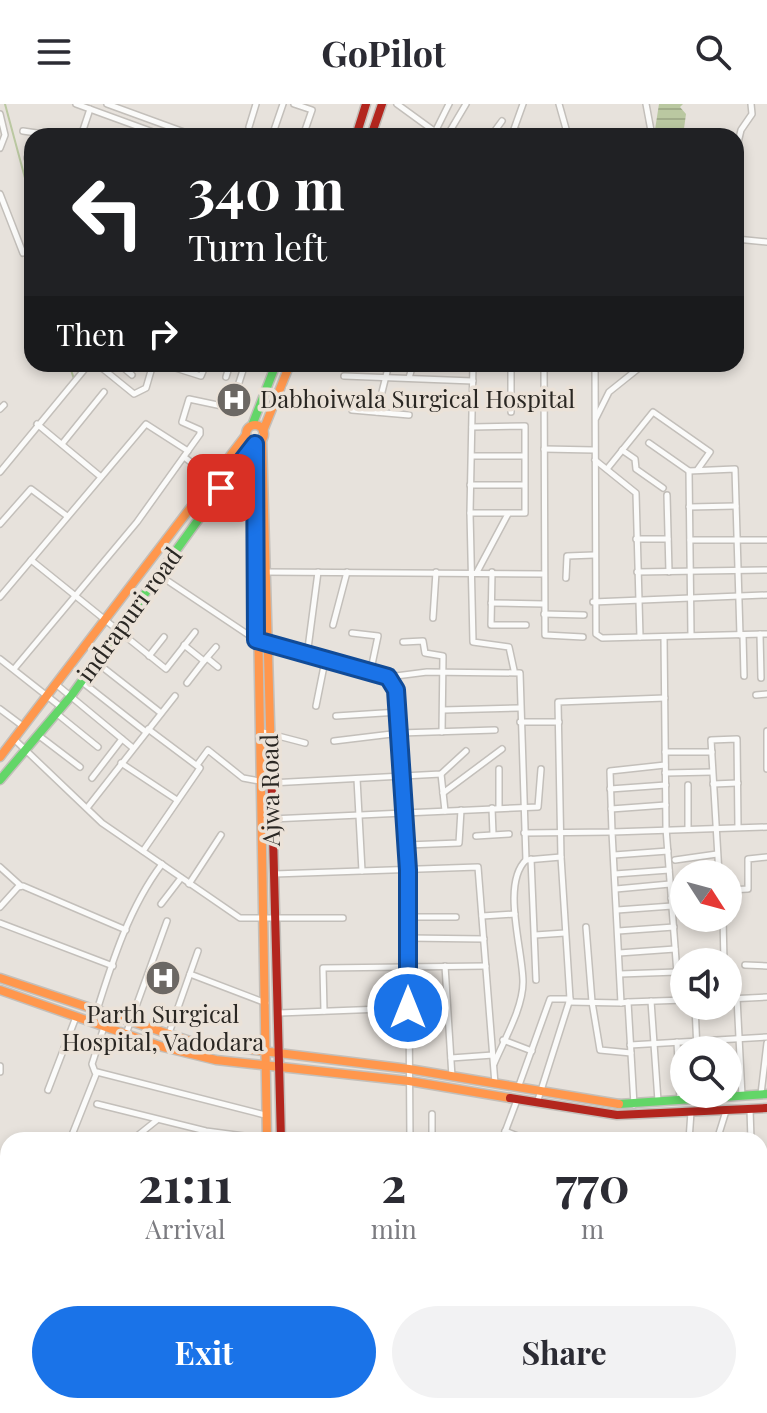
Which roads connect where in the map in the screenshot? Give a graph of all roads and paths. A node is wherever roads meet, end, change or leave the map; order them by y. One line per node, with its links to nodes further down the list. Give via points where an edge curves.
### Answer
1 (76, 104): 16 (street)
2 (107, 104): 17 (street)
3 (133, 104): 17 (street)
4 (256, 104): 20 (street)
5 (283, 104): 24 (street)
6 (294, 104): 25 (street, via 312,110)
7 (366, 104): 26 (main road)
8 (382, 104): 27 (main road)
9 (397, 104): 28 (street)
10 (449, 104): 29 (street)
11 (466, 104): 30 (street)
12 (523, 104): 32 (street)
13 (559, 104): 33 (street)
14 (646, 104): 34 (street)
15 (751, 104): 35 (street, via 752,114)
16 (90, 109): 21 (street); 22 (street)
17 (129, 112): 23 (street)
18 (0, 114): 36 (street, via 5,135)
19 (502, 121): 31 (street)
20 (249, 127)
21 (84, 128)
22 (142, 128)
23 (173, 128)
24 (275, 128)
25 (306, 128)
26 (358, 128)
27 (374, 128)
28 (427, 128)
29 (439, 128)
30 (452, 128)
31 (497, 128)
32 (514, 128)
33 (566, 128)
34 (650, 128)
35 (742, 128)
36 (0, 148)
37 (0, 194): 40 (street)
38 (744, 240): 39 (street)
39 (767, 242)
40 (23, 253)
41 (82, 372): 71 (street)
42 (107, 372): 44 (street, via 134,394 146,388)
43 (128, 372): 56 (street)
44 (151, 372)
45 (228, 372): 58 (street)
46 (242, 372): 63 (street)
47 (273, 372): 70 (main road)
48 (287, 372): 74 (main road, indrapuri road)
49 (386, 372): 60 (street)
50 (411, 372): 59 (street)
51 (473, 372): 61 (street)
52 (511, 372): 67 (street)
53 (544, 372): 77 (street)
54 (595, 372): 69 (street)
55 (634, 372): 69 (street, via 609,392)
56 (132, 375)
57 (344, 376): 60 (street)
58 (226, 377)
59 (409, 378): 60 (street); 61 (street)
60 (383, 379): 66 (street)
61 (473, 381): 72 (street)
62 (104, 392): 76 (street)
63 (236, 392)
64 (222, 406): 80 (street, via 189,399 182,422 201,432)
65 (352, 410): 66 (street)
66 (377, 412): 68 (street)
67 (511, 412)
68 (409, 415)
69 (595, 422): 78 (street)
70 (253, 423): 73 (main road, indrapuri road); 74 (main road)
71 (37, 424): 76 (street); 85 (street)
72 (472, 427): 82 (street); 83 (street, via 525,426)
73 (246, 435): 74 (main road); 91 (main road, indrapuri road)
74 (258, 439): 111 (main road, Ajwa Road); 121 (main road, indrapuri road); 148 (main road, Ajwa Road)
75 (649, 443): 88 (street)
76 (62, 444): 90 (street)
77 (544, 449): 78 (street); 120 (street)
78 (594, 450): 84 (street)
79 (622, 450): 86 (street); 87 (street, via 653,412 710,452); 94 (street, via 635,459 636,469)
80 (186, 454): 90 (street, via 146,424); 91 (street); 123 (street, via 137,522)
81 (0, 456): 85 (street)
82 (472, 456): 83 (street); 92 (street)
83 (524, 456): 93 (street)
84 (595, 460): 86 (street); 107 (street)
85 (7, 462): 89 (street)
86 (607, 469): 102 (street, via 636,493)
87 (697, 470): 88 (street); 96 (street, via 735,469)
88 (689, 471): 97 (street)
89 (0, 472)
90 (101, 477): 100 (street)
91 (213, 478): 135 (main road, indrapuri road)
92 (470, 485): 93 (street); 98 (street)
93 (523, 485): 99 (street, via 525,513)
94 (663, 488)
95 (667, 495): 103 (street)
96 (736, 506): 97 (street); 106 (street)
97 (689, 507): 104 (street)
98 (470, 513): 99 (street); 115 (street)
99 (508, 514): 115 (street)
100 (67, 516): 101 (street, via 31,489); 108 (street)
101 (0, 524)
102 (636, 539): 103 (street); 117 (street)
103 (668, 539): 118 (street)
104 (690, 540): 106 (street); 119 (street)
105 (767, 540): 106 (street)
106 (737, 541): 110 (street)
107 (594, 555): 122 (street, via 567,556); 129 (street)
108 (31, 560): 123 (street); 126 (street)
109 (767, 570): 110 (street)
110 (738, 571): 119 (street); 125 (street)
111 (265, 572): 112 (street); 151 (main road, Ajwa Road)
112 (318, 572): 113 (street); 154 (street)
113 (347, 572): 114 (street); 136 (street)
114 (436, 572): 115 (street); 134 (street)
115 (474, 572): 116 (street); 161 (street, via 473,642 509,647)
116 (492, 572): 120 (street); 130 (street)
117 (637, 572): 118 (street); 127 (street)
118 (669, 572): 119 (street)
119 (691, 572): 128 (street)
120 (542, 574): 131 (street)
121 (159, 575): 138 (main road, indrapuri road); 148 (street)
122 (566, 578)
123 (73, 595): 135 (street); 160 (street)
124 (767, 595): 125 (street)
125 (739, 596): 128 (street); 143 (street)
126 (0, 597)
127 (638, 599): 128 (street); 129 (street); 146 (street)
128 (691, 600): 142 (street)
129 (593, 602): 146 (street, via 593,628 599,637)
130 (491, 603): 131 (street); 137 (street, via 491,625)
131 (544, 604): 132 (street)
132 (544, 614): 133 (street); 145 (street, via 545,637)
133 (584, 615)
134 (433, 618)
135 (105, 622): 138 (street); 169 (main road, indrapuri road)
136 (333, 625)
137 (526, 625)
138 (118, 632): 153 (street); 158 (main road, indrapuri road)
139 (195, 632): 150 (street)
140 (352, 633): 163 (street, via 378,636)
141 (763, 634): 143 (street); 166 (street)
142 (691, 635): 143 (street); 147 (street)
143 (742, 635): 164 (street)
144 (164, 637): 153 (street)
145 (583, 637)
146 (640, 637): 147 (street)
147 (664, 637): 175 (street)
148 (256, 640): 151 (street); 189 (main road, Ajwa Road)
149 (403, 642): 162 (street, via 423,641 425,653 442,654)
150 (184, 645): 153 (street, via 166,669); 156 (street)
151 (270, 645): 154 (street); 193 (main road, Ajwa Road)
152 (216, 647): 156 (street)
153 (149, 656)
154 (307, 656): 157 (street)
155 (0, 659): 160 (street)
156 (206, 660): 159 (street); 168 (street)
157 (325, 661): 163 (street); 176 (street)
158 (96, 662): 167 (main road, indrapuri road); 182 (street)
159 (218, 667)
160 (14, 669): 172 (street)
161 (514, 670): 162 (street); 177 (street, via 520,673)
162 (443, 672): 165 (street); 180 (street)
163 (370, 674): 165 (street)
164 (744, 676)
165 (388, 677): 181 (street)
166 (761, 678)
167 (81, 681): 173 (main road, indrapuri road); 187 (street)
168 (187, 683)
169 (57, 685): 172 (main road, indrapuri road); 173 (street)
170 (767, 694): 171 (street)
171 (756, 695)
172 (48, 696): 179 (street); 186 (main road, indrapuri road)
173 (71, 696): 179 (main road, indrapuri road); 196 (street)
174 (175, 696): 182 (street)
175 (665, 698): 185 (street, via 562,699); 205 (street)
176 (316, 706)
177 (519, 708): 180 (street); 184 (street)
178 (0, 709): 186 (street)
179 (59, 710): 194 (main road, indrapuri road); 200 (street)
180 (443, 710): 191 (street)
181 (399, 712): 183 (street); 192 (street)
182 (161, 713): 187 (street)
183 (336, 716)
184 (520, 722): 185 (street); 232 (street)
185 (559, 722): 248 (street)
186 (24, 727): 195 (main road, indrapuri road)
187 (147, 730): 201 (street); 209 (street)
188 (495, 730): 191 (street)
189 (258, 731): 193 (street); 222 (main road, Ajwa Road)
190 (767, 731): 199 (street)
191 (442, 732): 192 (street)
192 (400, 733): 197 (street); 218 (street)
193 (270, 734): 198 (street); 223 (main road, Ajwa Road)
194 (38, 735): 202 (main road, indrapuri road); 211 (street)
195 (14, 739): 202 (street); 207 (main road, indrapuri road)
196 (122, 739): 201 (street); 219 (street)
197 (334, 741)
198 (305, 743)
199 (766, 744): 214 (street)
200 (98, 747)
201 (133, 748): 208 (street)
202 (26, 749): 221 (main road, indrapuri road); 233 (street)
203 (502, 749): 229 (street)
204 (466, 751): 217 (street)
205 (665, 752): 206 (street); 210 (street)
206 (712, 752): 215 (street); 224 (street, via 711,740 737,739)
207 (0, 757)
208 (121, 763): 230 (street); 233 (street)
209 (197, 765): 222 (street, via 208,750 235,774); 230 (street)
210 (665, 765): 216 (street); 228 (street, via 612,770)
211 (80, 767)
212 (499, 769): 234 (street)
213 (541, 769): 232 (street, via 540,806)
214 (767, 769)
215 (712, 772): 216 (street); 225 (street)
216 (665, 773): 226 (street)
217 (441, 774): 218 (street); 229 (street)
218 (403, 776): 220 (street); 238 (street)
219 (92, 778)
220 (357, 779): 223 (street); 239 (street)
221 (0, 780)
222 (260, 782): 223 (street); 286 (main road, Ajwa Road)
223 (270, 783): 240 (main road, Ajwa Road)
224 (738, 783): 225 (street); 243 (street)
225 (713, 784): 242 (street)
226 (666, 785): 228 (street); 231 (street)
227 (688, 785): 241 (street)
228 (610, 789): 235 (street)
229 (443, 793): 237 (street)
230 (177, 800): 254 (street)
231 (666, 805): 235 (street); 245 (street)
232 (522, 807): 234 (street); 247 (street)
233 (87, 808): 254 (street)
234 (496, 808): 236 (street); 249 (street)
235 (611, 809): 246 (street)
236 (461, 810): 237 (street); 253 (street, via 459,843)
237 (445, 811): 238 (street)
238 (405, 813): 239 (street); 253 (street)
239 (358, 816): 240 (street); 267 (street)
240 (270, 819): 268 (main road, Ajwa Road)
241 (688, 827): 242 (street); 245 (street)
242 (715, 827): 243 (street); 256 (street)
243 (738, 827): 244 (street)
244 (767, 827)
245 (666, 828): 246 (street); 255 (street)
246 (612, 832): 248 (street); 257 (street)
247 (524, 833): 248 (street); 260 (street)
248 (561, 833): 258 (street)
249 (493, 834): 250 (street); 252 (street)
250 (509, 834)
251 (221, 835): 271 (street)
252 (476, 836)
253 (407, 845): 265 (street)
254 (143, 851): 263 (street)
255 (668, 851): 257 (street); 266 (street)
256 (717, 854): 261 (street); 262 (street)
257 (614, 855): 269 (street)
258 (561, 857): 260 (street); 293 (street)
259 (767, 857): 275 (street, via 748,859 748,889)
260 (528, 860): 280 (street, via 516,872); 294 (street)
261 (675, 860)
262 (718, 860)
263 (162, 864): 270 (street); 291 (street, via 144,887)
264 (0, 867): 273 (street)
265 (408, 870): 267 (street); 281 (street, via 478,867); 282 (street)
266 (669, 870): 269 (street); 272 (street)
267 (362, 871): 268 (street)
268 (272, 874): 285 (main road, Ajwa Road)
269 (615, 874): 274 (street)
270 (181, 878): 271 (street); 277 (street)
271 (189, 884): 286 (street, via 240,918)
272 (670, 884): 274 (street)
273 (21, 886): 276 (street); 291 (street)
274 (615, 889): 279 (street)
275 (742, 889)
276 (1, 903)
277 (161, 904)
278 (670, 906): 279 (street)
279 (617, 910): 292 (street)
280 (515, 914): 281 (street); 333 (street, via 523,983)
281 (482, 916): 296 (street)
282 (408, 917): 283 (street); 295 (street)
283 (456, 917)
284 (343, 918): 285 (street)
285 (274, 919): 286 (street); 325 (main road, Ajwa Road)
286 (263, 920): 321 (main road, Ajwa Road)
287 (167, 921): 327 (street)
288 (0, 923): 301 (street)
289 (586, 927): 319 (street)
290 (670, 927): 292 (street)
291 (126, 930): 301 (street)
292 (618, 931): 299 (street)
293 (565, 933): 294 (street); 315 (street)
294 (535, 935): 310 (street)
295 (408, 938): 296 (street); 305 (street)
296 (484, 939): 303 (street)
297 (670, 949): 299 (street)
298 (198, 951): 307 (street)
299 (619, 953): 308 (street)
300 (745, 965): 304 (street)
301 (113, 966): 324 (street)
302 (445, 966): 303 (street); 305 (street); 342 (street)
303 (486, 966): 341 (street)
304 (767, 966)
305 (408, 967): 322 (street); 323 (street, via 323,968)
306 (670, 972): 308 (street)
307 (190, 974): 321 (street); 331 (street)
308 (620, 974): 320 (street)
309 (0, 978): 312 (main road)
310 (536, 980)
311 (0, 990): 318 (main road)
312 (37, 992): 318 (main road); 324 (main road)
313 (767, 997): 314 (street)
314 (742, 998)
315 (570, 1000): 319 (street); 338 (street, via 550,999); 355 (street)
316 (670, 1000): 317 (street)
317 (651, 1001): 320 (street); 336 (street)
318 (34, 1002): 326 (main road)
319 (592, 1002): 320 (street); 337 (street, via 600,1050)
320 (625, 1002): 337 (street)
321 (266, 1003): 339 (main road, Ajwa Road)
322 (408, 1008): 323 (street); 347 (street)
323 (324, 1011): 325 (street)
324 (97, 1012): 327 (main road); 328 (street)
325 (279, 1013): 340 (main road, Ajwa Road)
326 (76, 1017): 328 (main road); 354 (street)
327 (130, 1022): 330 (street); 331 (main road)
328 (93, 1023): 329 (main road)
329 (104, 1027): 330 (main road); 349 (street, via 92,1064)
330 (126, 1034): 344 (main road, via 216,1060)
331 (168, 1036): 339 (main road)
332 (742, 1038): 334 (street)
333 (503, 1040): 338 (street); 343 (street)
334 (767, 1040): 356 (street)
335 (670, 1043): 336 (street)
336 (653, 1044): 337 (street); 360 (street)
337 (631, 1049): 363 (street)
338 (532, 1051): 353 (street)
339 (267, 1053): 340 (main road); 344 (main road, Ajwa Road)
340 (279, 1053): 345 (main road, Ajwa Road); 347 (main road)
341 (493, 1055): 342 (street); 343 (street)
342 (451, 1058): 350 (street)
343 (494, 1064): 352 (street)
344 (266, 1065): 345 (main road); 369 (main road, Ajwa Road)
345 (280, 1065): 351 (main road); 377 (main road, Ajwa Road)
346 (0, 1066): 348 (street)
347 (409, 1069): 350 (main road); 351 (street)
348 (0, 1072)
349 (95, 1072): 369 (street); 373 (street)
350 (452, 1078): 352 (main road)
351 (409, 1081): 358 (main road); 378 (street)
352 (495, 1085): 353 (main road)
353 (518, 1089): 355 (main road)
354 (48, 1090)
355 (541, 1093): 361 (street); 363 (main road)
356 (764, 1094): 357 (main road)
357 (742, 1096)
358 (517, 1100): 361 (main road); 372 (street)
359 (670, 1101): 360 (main road)
360 (659, 1102): 363 (main road)
361 (537, 1103): 367 (main road, via 617,1115)
362 (97, 1104): 370 (street)
363 (634, 1105)
364 (767, 1108): 365 (main road)
365 (750, 1109): 366 (main road); 382 (street)
366 (726, 1110): 367 (main road); 381 (street)
367 (691, 1112): 380 (street)
368 (432, 1114): 379 (street)
369 (265, 1115): 376 (main road, Ajwa Road)
370 (157, 1120): 371 (street); 374 (street)
371 (206, 1131): 375 (street)
372 (505, 1131)
373 (73, 1132)
374 (142, 1132)
375 (211, 1132)
376 (270, 1132)
377 (274, 1132)
378 (410, 1132)
379 (432, 1132)
380 (690, 1132)
381 (719, 1132)
382 (751, 1132)

